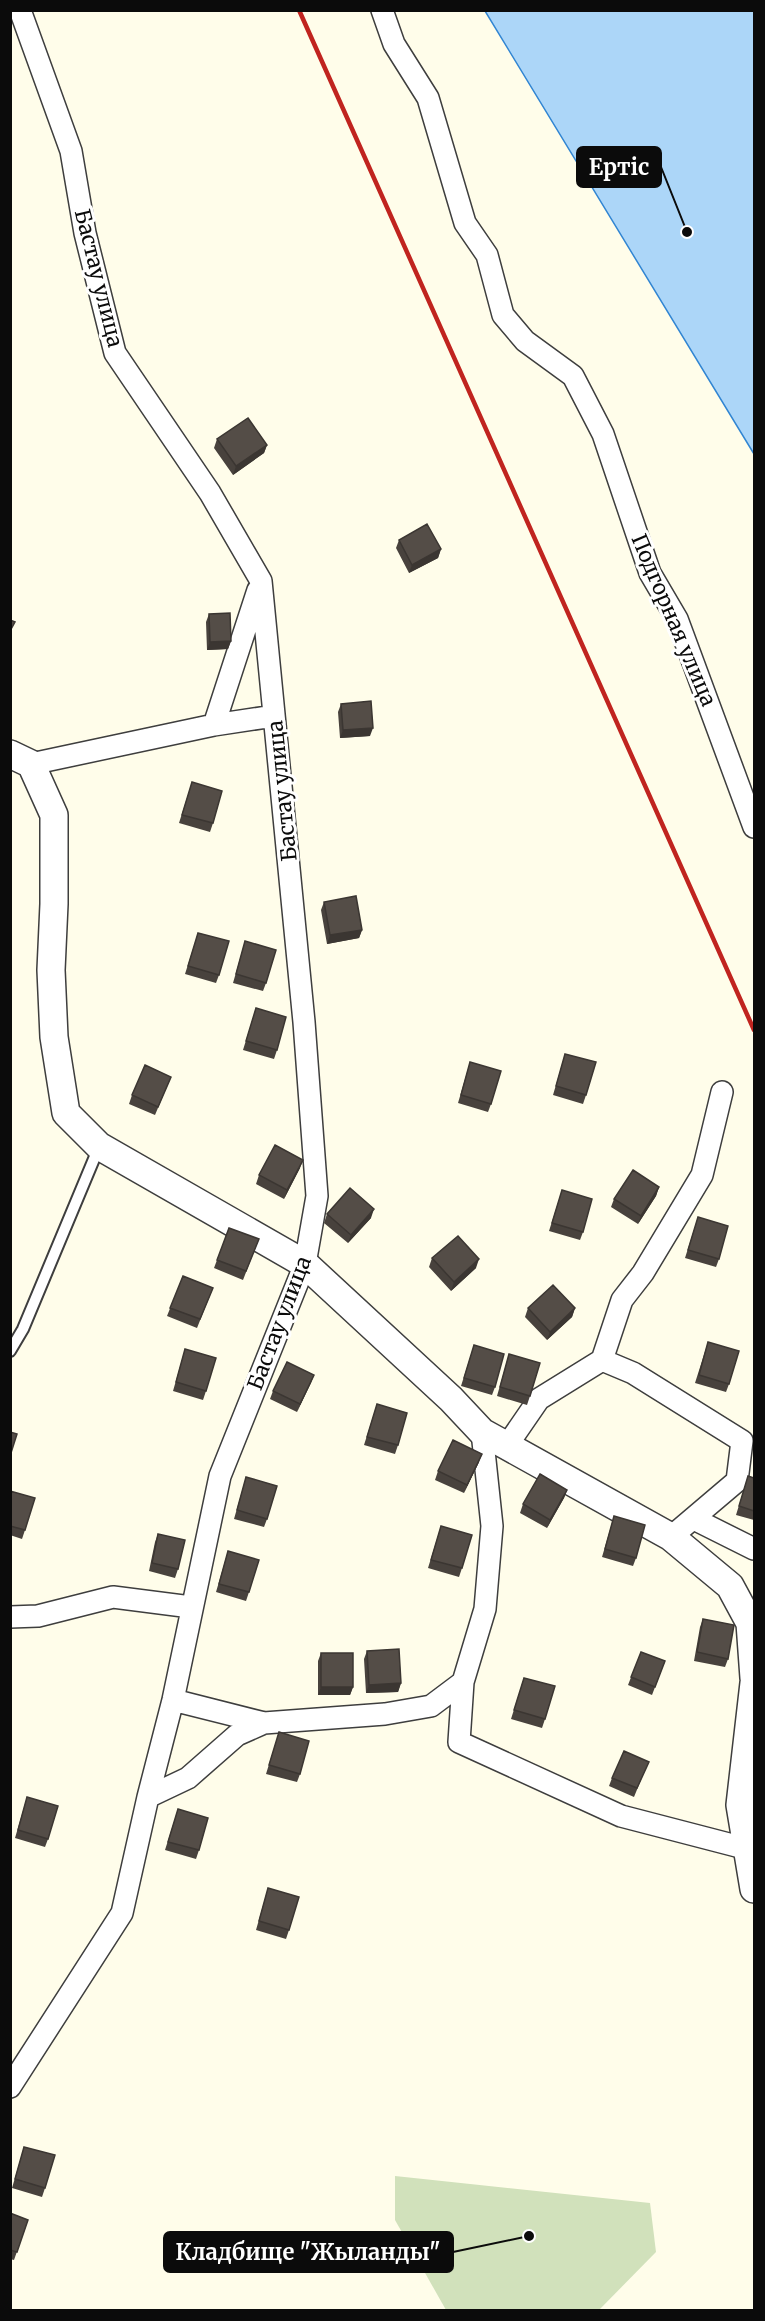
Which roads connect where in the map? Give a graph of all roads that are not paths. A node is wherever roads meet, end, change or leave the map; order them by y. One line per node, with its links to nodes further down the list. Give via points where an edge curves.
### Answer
1 (20, 10): 3 (street, Бастау улица, via 71,151 85,233 115,352 210,493)
2 (382, 10): 7 (street, Подгорная улица, via 394,44 428,98 465,224 487,255 502,315 525,341 573,376 603,434 650,573 677,619)
3 (261, 581): 4 (street, Бастау улица); 5 (street)
4 (274, 717): 5 (street); 10 (street, Бастау улица, via 317,1196)
5 (214, 725): 6 (street)
6 (20, 758): 9 (street, via 54,815 51,970 54,1037 66,1113)
7 (754, 826)
8 (722, 1092): 12 (street, via 702,1175 643,1273 622,1300)
9 (99, 1146): 10 (street); 11 (lane, via 23,1329)
10 (305, 1264): 13 (street); 20 (street, Бастау улица, via 220,1476)
11 (10, 1351)
12 (602, 1360): 14 (street, via 539,1399); 16 (street, via 633,1373 742,1441)
13 (482, 1432): 14 (street); 23 (street, via 492,1526 485,1609)
14 (506, 1447): 18 (street)
15 (754, 1467): 16 (street)
16 (737, 1482): 17 (street)
17 (693, 1519): 18 (street); 19 (street)
18 (671, 1537): 22 (street, via 730,1586 750,1623)
19 (754, 1549)
20 (191, 1607): 21 (street, via 113,1597 38,1616); 24 (street, Бастау улица)
21 (10, 1617)
22 (754, 1680): 27 (street, via 740,1805)
23 (462, 1682): 25 (street, via 431,1706 385,1714); 27 (street, via 459,1742 621,1816)
24 (173, 1700): 25 (street); 26 (street, Бастау улица)
25 (264, 1722): 26 (street, via 237,1735 188,1778)
26 (148, 1797): 29 (street, Бастау улица, via 123,1913)
27 (748, 1849): 28 (street)
28 (754, 1889)
29 (10, 2087)

